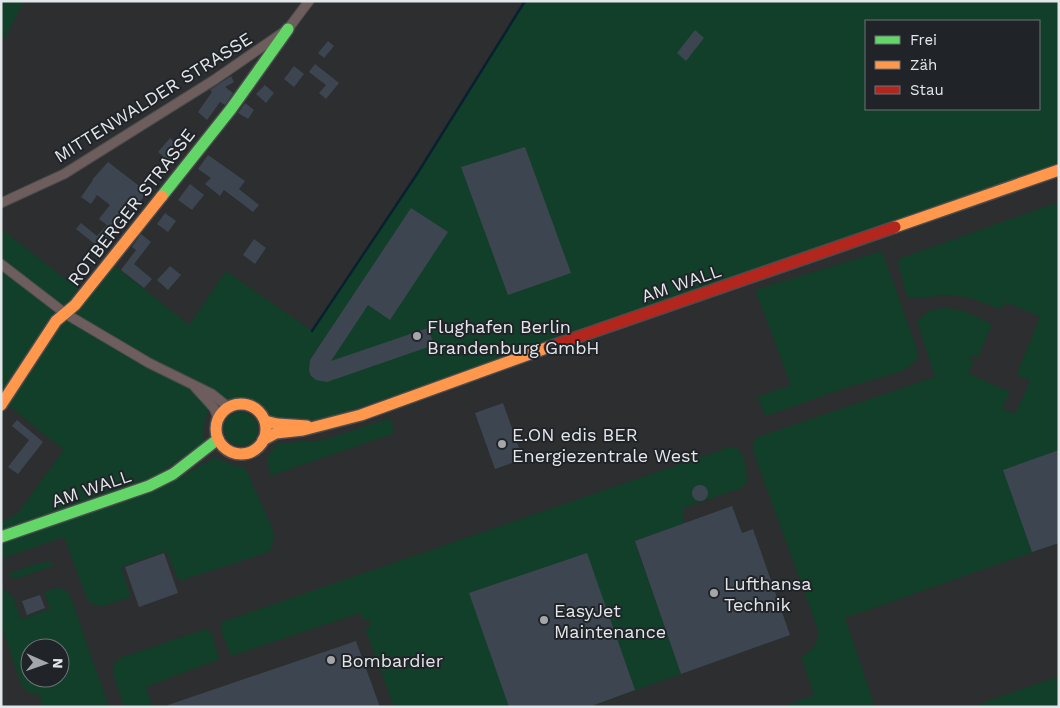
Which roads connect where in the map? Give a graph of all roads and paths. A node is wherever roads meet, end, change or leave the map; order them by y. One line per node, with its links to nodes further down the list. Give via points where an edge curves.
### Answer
1 (309, 1): 2 (street, MITTENWALDER STRASSE)
2 (288, 29): 4 (street, MITTENWALDER STRASSE, via 214,80 64,174); 6 (street, ROTBERGER STRASSE, via 231,109)
3 (1059, 170): 12 (street, AM WALL, via 338,422)
4 (1, 203)
5 (1, 264): 6 (street)
6 (66, 314): 7 (street); 8 (street, ROTBERGER STRASSE, via 44,337)
7 (191, 384): 9 (street, via 212,394); 10 (street, via 214,408)
8 (1, 405)
9 (228, 407): 10 (street); 11 (street, via 248,404 257,409)
10 (218, 418): 14 (street, via 216,432)
11 (265, 421): 12 (street, AM WALL); 13 (street)
12 (313, 427): 13 (street, AM WALL, via 292,433 276,433)
13 (264, 440): 14 (street, via 248,453 235,453)
14 (221, 443): 15 (street, AM WALL, via 149,486)
15 (1, 537)

